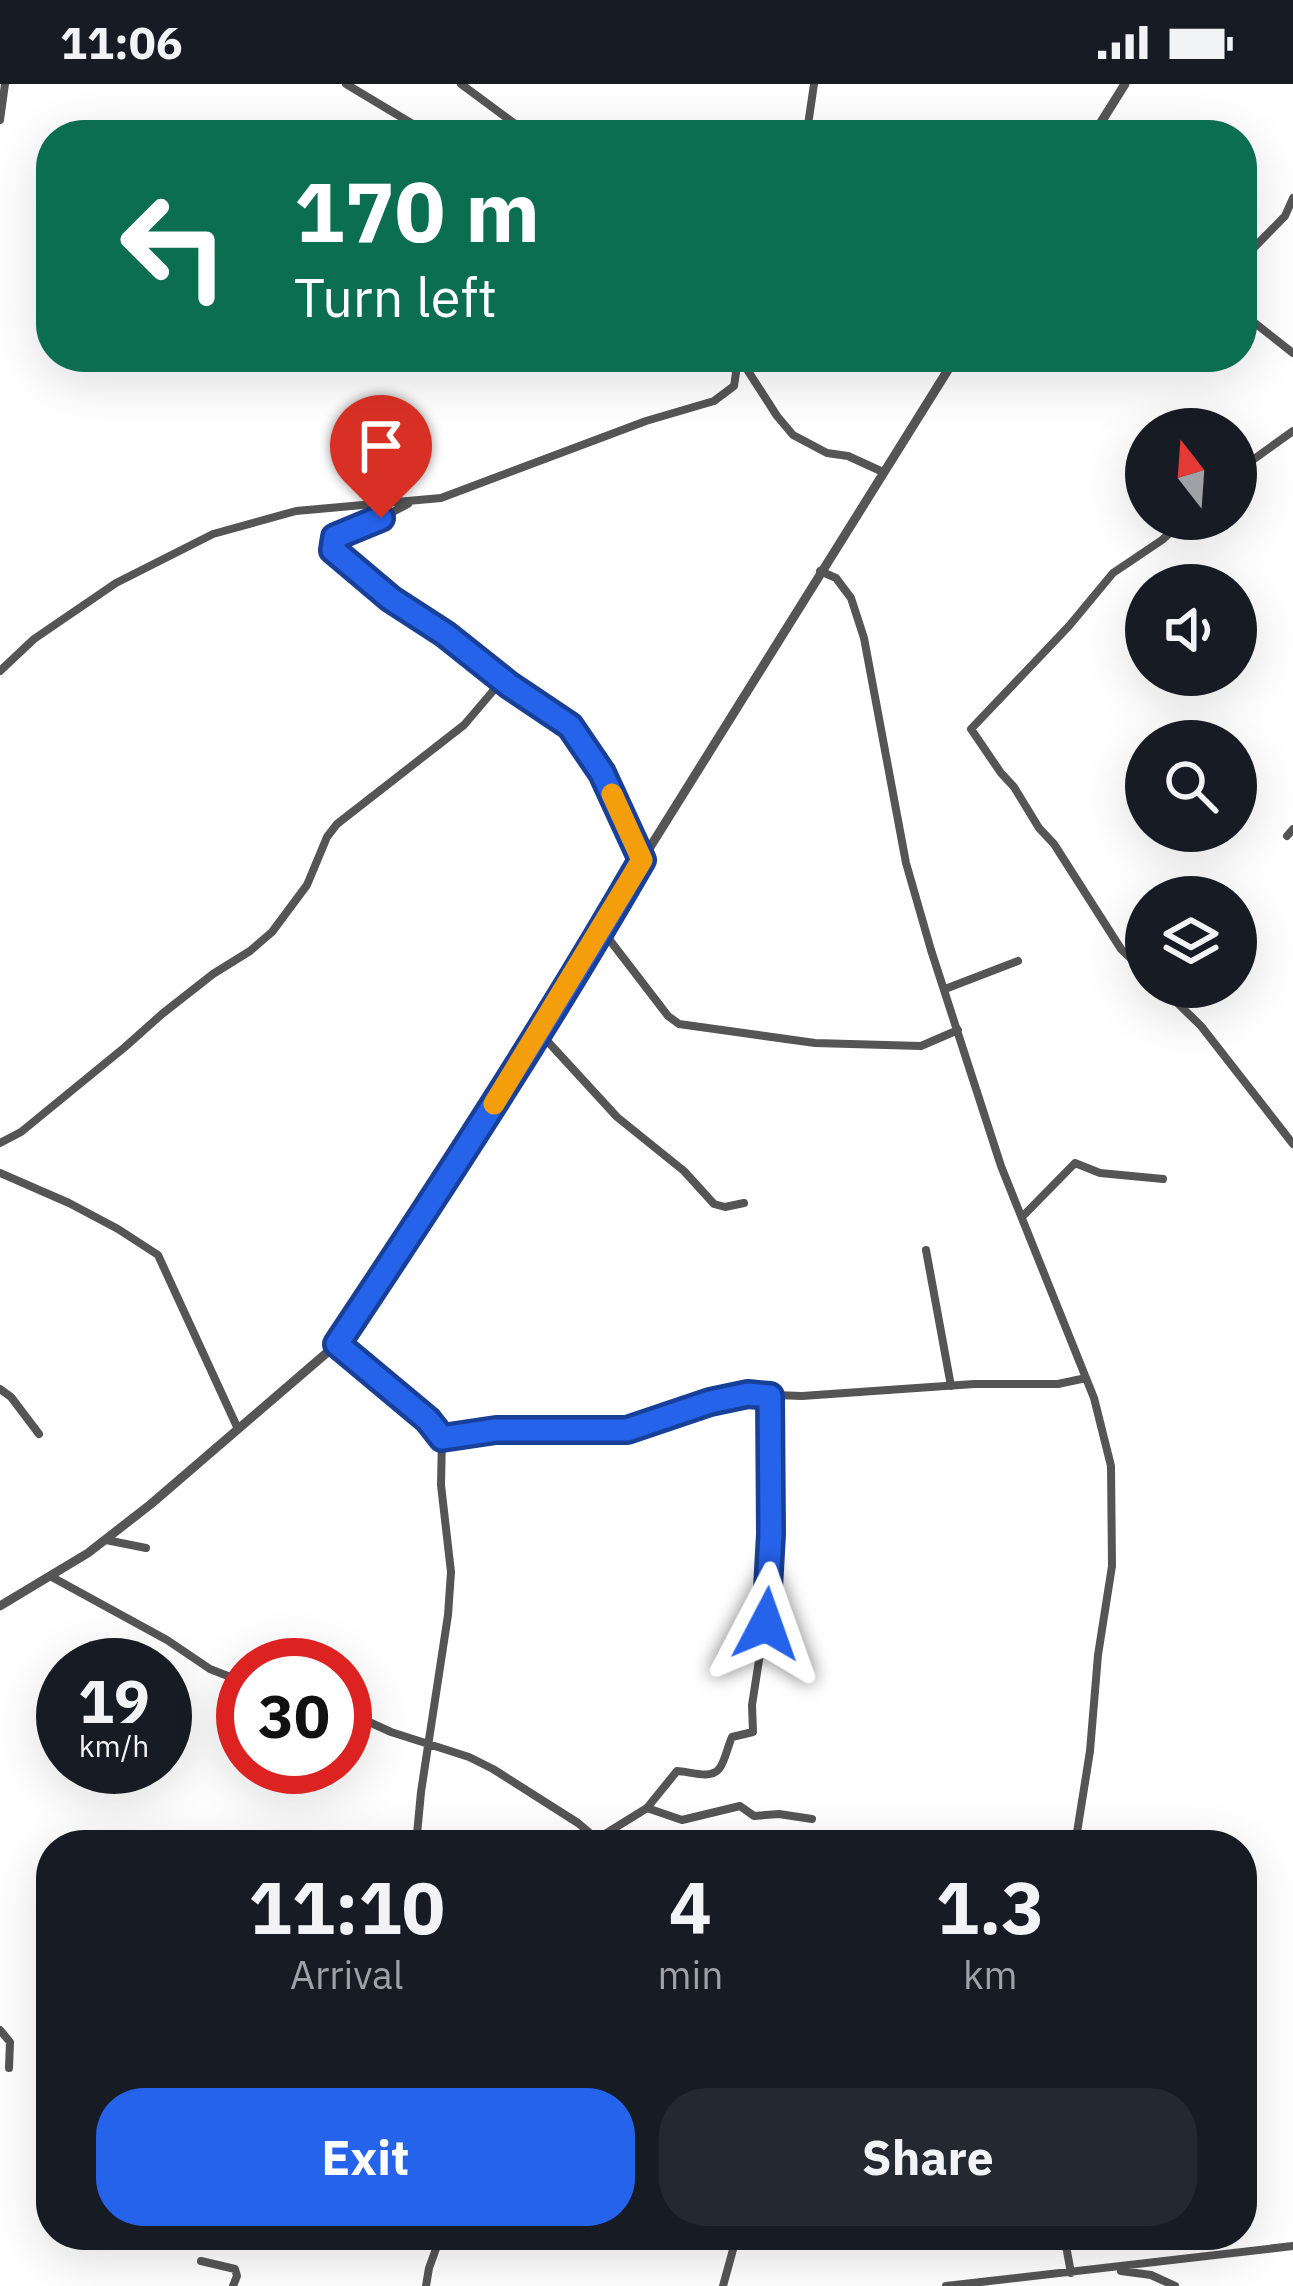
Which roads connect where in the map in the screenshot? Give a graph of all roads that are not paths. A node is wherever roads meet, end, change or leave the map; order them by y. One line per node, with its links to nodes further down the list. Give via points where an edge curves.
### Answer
1 (5, 84): 6 (street)
2 (346, 84): 7 (street)
3 (461, 84): 8 (street)
4 (814, 84): 9 (street)
5 (1125, 84): 10 (street)
6 (0, 120)
7 (406, 120)
8 (510, 120)
9 (809, 120)
10 (1102, 120)
11 (1293, 198): 12 (street)
12 (1257, 245)
13 (1257, 325): 14 (street)
14 (1293, 353)
15 (736, 372): 18 (street)
16 (946, 372): 21 (street)
17 (750, 374): 18 (street); 21 (street, via 794,435)
18 (736, 379): 22 (street, via 714,401)
19 (1293, 430): 20 (street)
20 (1257, 457)
21 (883, 472): 24 (street)
22 (413, 502): 25 (street, via 296,512 189,543 116,583); 26 (street, via 340,533 333,550)
23 (1162, 540): 29 (street, via 1113,573 971,729)
24 (820, 571): 27 (street); 31 (street, via 843,584 857,617 906,863)
25 (0, 671)
26 (509, 685): 27 (street, via 580,739); 35 (street, via 493,688 464,724 337,824 272,932)
27 (642, 860): 28 (street)
28 (602, 930): 33 (street, via 679,1024 815,1043 921,1046); 34 (street)
29 (1125, 953)
30 (1018, 961): 31 (street)
31 (945, 989): 33 (street)
32 (1183, 1008): 36 (street)
33 (958, 1030): 40 (street)
34 (539, 1033): 39 (street, via 714,1204); 42 (street)
35 (0, 1143)
36 (1293, 1144)
37 (0, 1173): 47 (street, via 158,1255)
38 (1163, 1179): 40 (street, via 1075,1163)
39 (744, 1203)
40 (1022, 1217): 43 (street)
41 (926, 1250): 44 (street)
42 (337, 1344): 47 (street); 49 (street)
43 (1086, 1378): 44 (street); 62 (street, via 1111,1466 1112,1566)
44 (951, 1386): 46 (street)
45 (0, 1390): 48 (street)
46 (770, 1396): 49 (street, via 710,1402 627,1430); 57 (street, via 769,1596 753,1732 729,1740 713,1773 672,1774)
47 (239, 1431): 50 (street)
48 (39, 1435)
49 (442, 1438): 56 (street, via 451,1572)
50 (106, 1540): 51 (street); 52 (street)
51 (146, 1548)
52 (50, 1576): 53 (street); 54 (street)
53 (0, 1606)
54 (216, 1671)
55 (372, 1723): 56 (street)
56 (429, 1743): 59 (street); 60 (street, via 494,1768)
57 (647, 1808): 58 (street, via 682,1820 740,1806 754,1816); 61 (street)
58 (812, 1820)
59 (418, 1830)
60 (587, 1830)
61 (617, 1830)
62 (1077, 1830)
63 (0, 2030): 64 (street, via 10,2042)
64 (9, 2068)
65 (1293, 2246): 70 (street)
66 (436, 2250): 74 (street)
67 (733, 2250): 75 (street)
68 (1069, 2250): 71 (street)
69 (201, 2261): 73 (street, via 236,2269)
70 (1136, 2269): 71 (street); 78 (street); 79 (street)
71 (1076, 2272): 72 (street); 77 (street)
72 (1016, 2283): 76 (street)
73 (233, 2286)
74 (426, 2286)
75 (723, 2286)
76 (946, 2286)
77 (1089, 2286)
78 (1134, 2286)
79 (1175, 2286)

